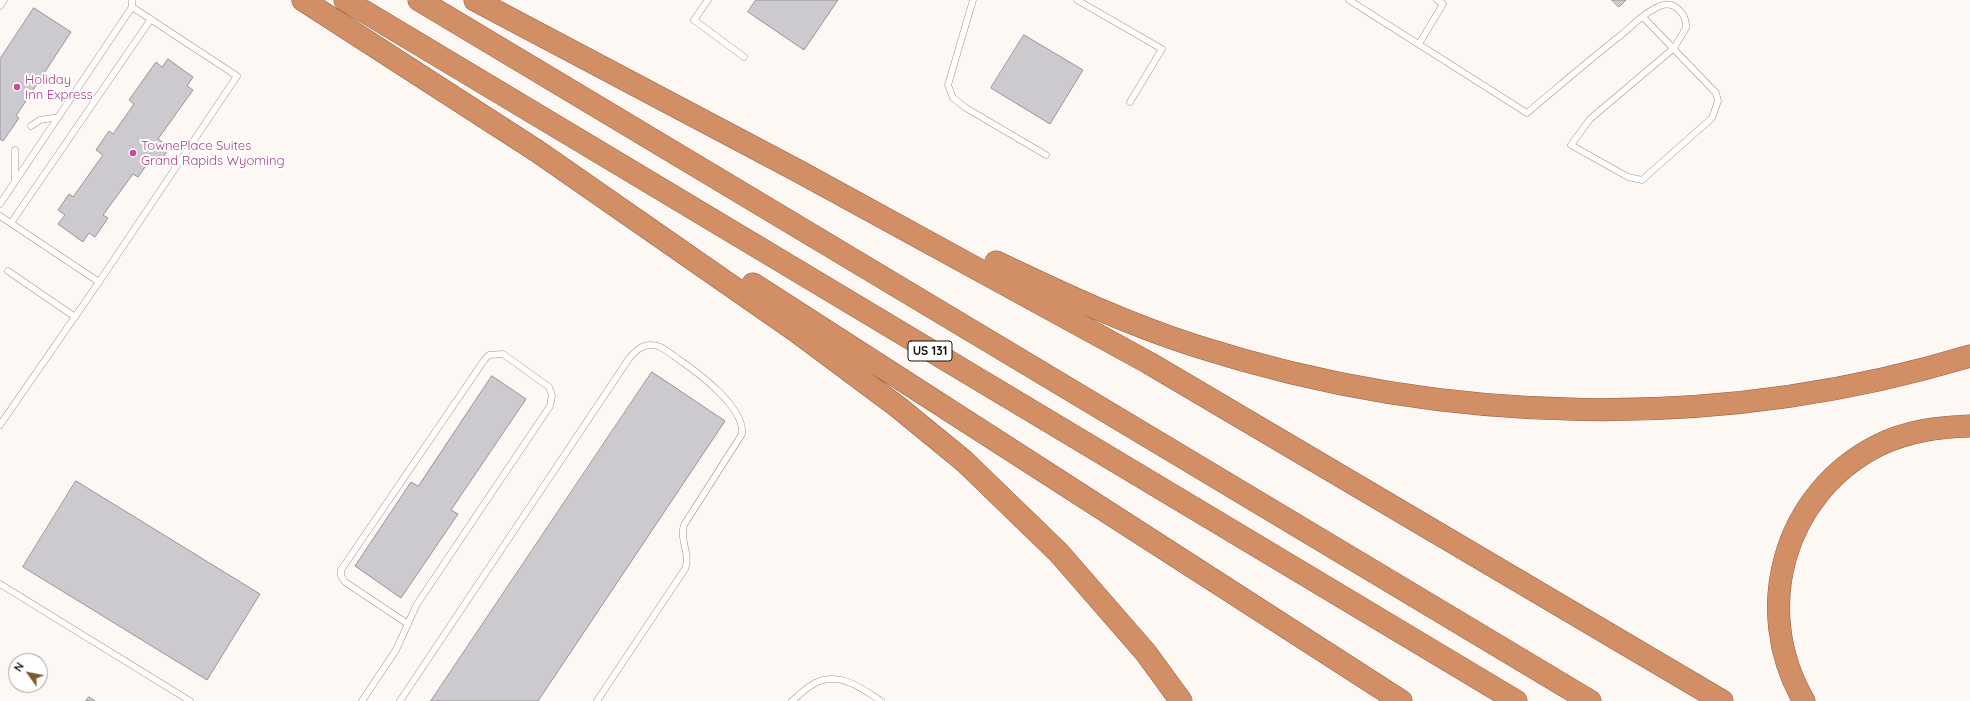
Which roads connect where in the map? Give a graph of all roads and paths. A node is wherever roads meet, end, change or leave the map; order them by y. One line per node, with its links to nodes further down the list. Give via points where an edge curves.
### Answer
1 (4, 0): 12 (lane)
2 (132, 0): 13 (lane)
3 (303, 0): 23 (highway)
4 (345, 0): 46 (highway, US 131)
5 (419, 0): 47 (highway, US 131)
6 (475, 0): 25 (highway)
7 (708, 0): 18 (lane, via 694,20)
8 (973, 0): 24 (lane, via 948,85 953,98)
9 (1077, 0): 19 (lane, via 1162,49)
10 (1349, 0): 16 (lane)
11 (1437, 0): 16 (lane, via 1443,4)
12 (0, 6)
13 (132, 7): 15 (lane); 20 (lane)
14 (1643, 17): 16 (lane, via 1527,113); 17 (lane); 17 (lane, via 1660,5 1668,4 1684,14 1686,28)
15 (151, 19): 29 (lane); 31 (lane, via 237,76)
16 (1420, 44)
17 (1674, 48): 17 (lane, via 1716,93 1718,101 1712,118 1642,180 1628,177 1571,145 1590,119)
18 (744, 57)
19 (1130, 102)
20 (58, 117): 21 (lane, via 40,120); 26 (lane)
21 (31, 126)
22 (15, 150): 26 (lane)
23 (537, 151): 44 (highway, via 796,331 898,407 964,461 1059,553 1146,653); 45 (highway, via 832,333)
24 (1046, 155)
25 (800, 172): 33 (highway, via 1061,293 1194,346 1263,366 1393,394 1478,405 1535,409 1694,407 1780,398 1862,384); 48 (highway, via 1149,363)
26 (15, 181): 27 (lane)
27 (0, 204)
28 (0, 216): 29 (lane)
29 (11, 223): 31 (lane)
30 (8, 271): 32 (lane)
31 (99, 282): 32 (lane)
32 (75, 317): 34 (lane)
33 (1970, 356)
34 (0, 425)
35 (1970, 426): 49 (highway, via 1922,430 1879,445 1844,468 1816,495 1787,549 1778,597 1779,630 1784,652 1790,672)
36 (0, 584): 38 (lane)
37 (408, 624): 37 (lane, via 417,604 550,406 552,395 549,387 503,354 489,355 485,359 341,570 345,582); 39 (lane, via 396,650)
38 (190, 701)
39 (362, 701)
40 (400, 701): 41 (lane, via 630,357 643,346 656,345 698,372 729,402 742,434 684,525 681,536 687,558 685,569)
41 (597, 701)
42 (792, 701): 43 (lane, via 814,683 831,678 853,682)
43 (881, 701)
44 (1181, 701)
45 (1401, 701)
46 (1516, 701)
47 (1590, 701)
48 (1722, 701)
49 (1804, 701)

